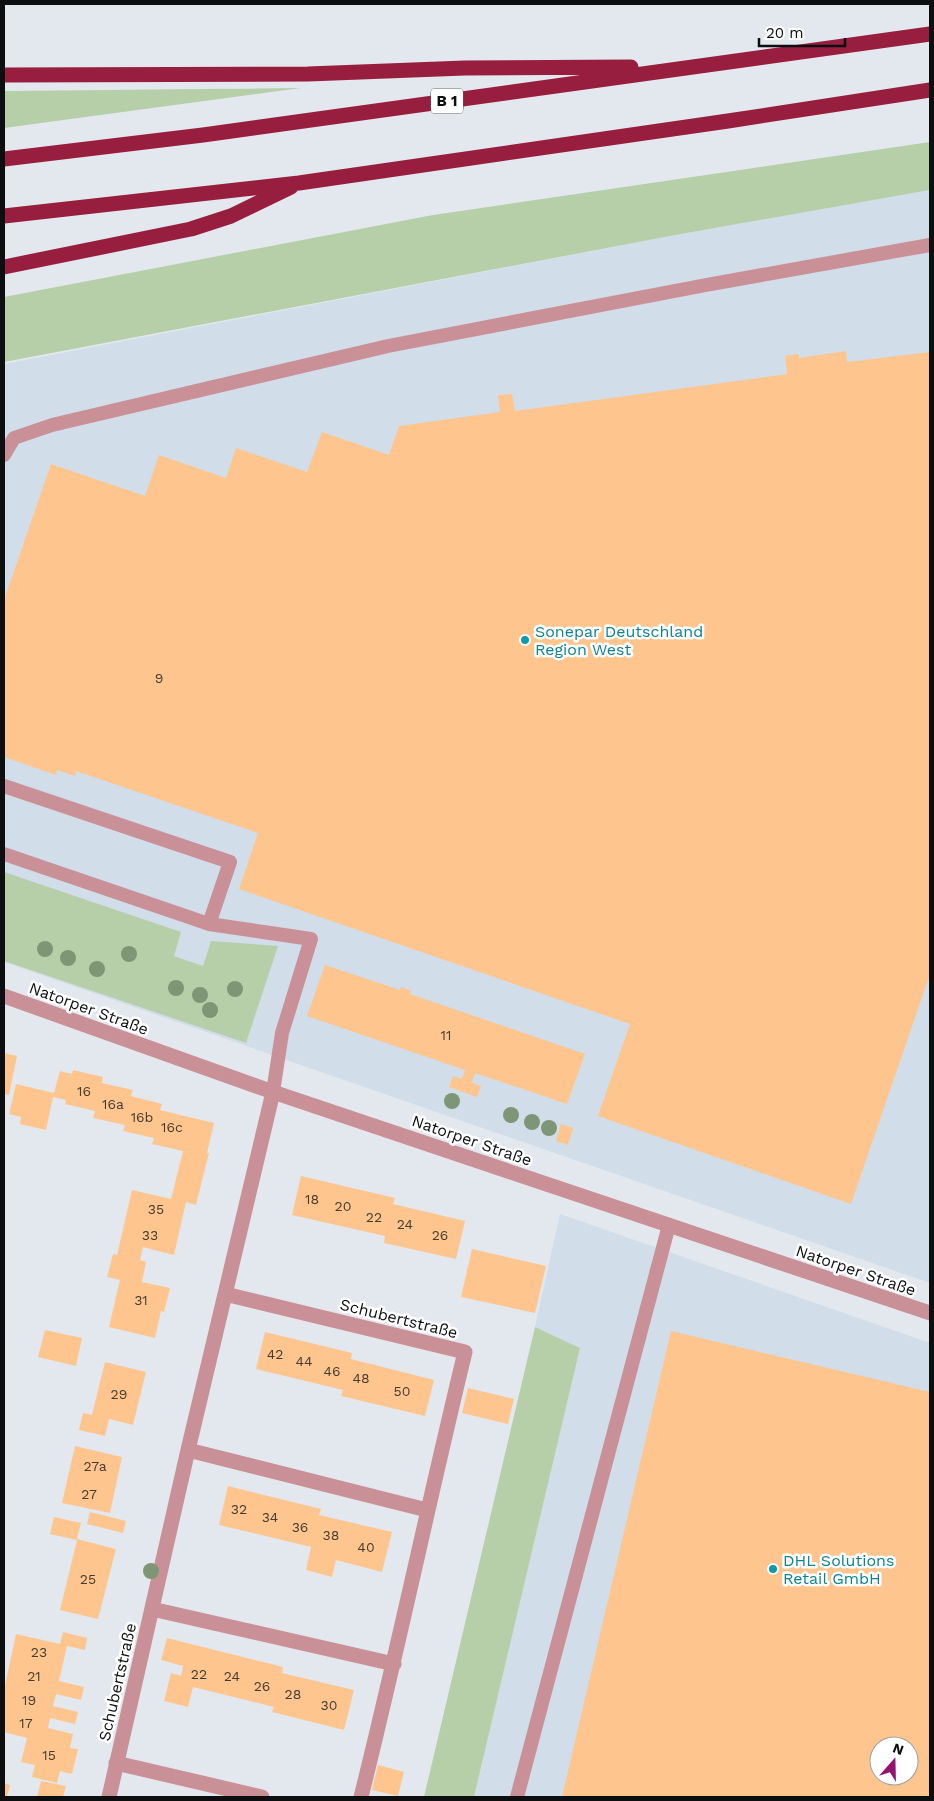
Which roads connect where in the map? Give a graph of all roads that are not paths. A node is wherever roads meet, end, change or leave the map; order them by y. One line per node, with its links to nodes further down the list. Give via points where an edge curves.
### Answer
1 (930, 34): 2 (highway, B 1)
2 (690, 67): 3 (highway, via 464,68 308,74); 5 (highway, B 1)
3 (4, 75)
4 (930, 90): 6 (highway)
5 (4, 159)
6 (299, 182): 7 (highway); 9 (highway, via 231,216 191,229)
7 (4, 216)
8 (930, 245): 10 (lane, via 388,346 52,425 14,438)
9 (4, 267)
10 (4, 455)
11 (4, 786): 13 (lane, via 230,862)
12 (4, 854): 13 (lane)
13 (209, 924): 15 (lane, via 311,938 282,1033)
14 (4, 996): 15 (street, Natorper Straße)
15 (272, 1092): 16 (street, Natorper Straße); 17 (street, Schubertstraße)
16 (669, 1225): 18 (street, Natorper Straße); 27 (lane)
17 (226, 1294): 19 (street, Schubertstraße); 20 (street, Schubertstraße, via 465,1352)
18 (930, 1313)
19 (188, 1450): 20 (street); 21 (street, Schubertstraße)
20 (427, 1510): 22 (street, Schubertstraße)
21 (152, 1609): 22 (street, Schubertstraße); 23 (street, Schubertstraße)
22 (394, 1664): 26 (street, Schubertstraße)
23 (116, 1764): 24 (street, Schubertstraße); 25 (street, Schubertstraße)
24 (109, 1797)
25 (262, 1797)
26 (361, 1797)
27 (517, 1797)

